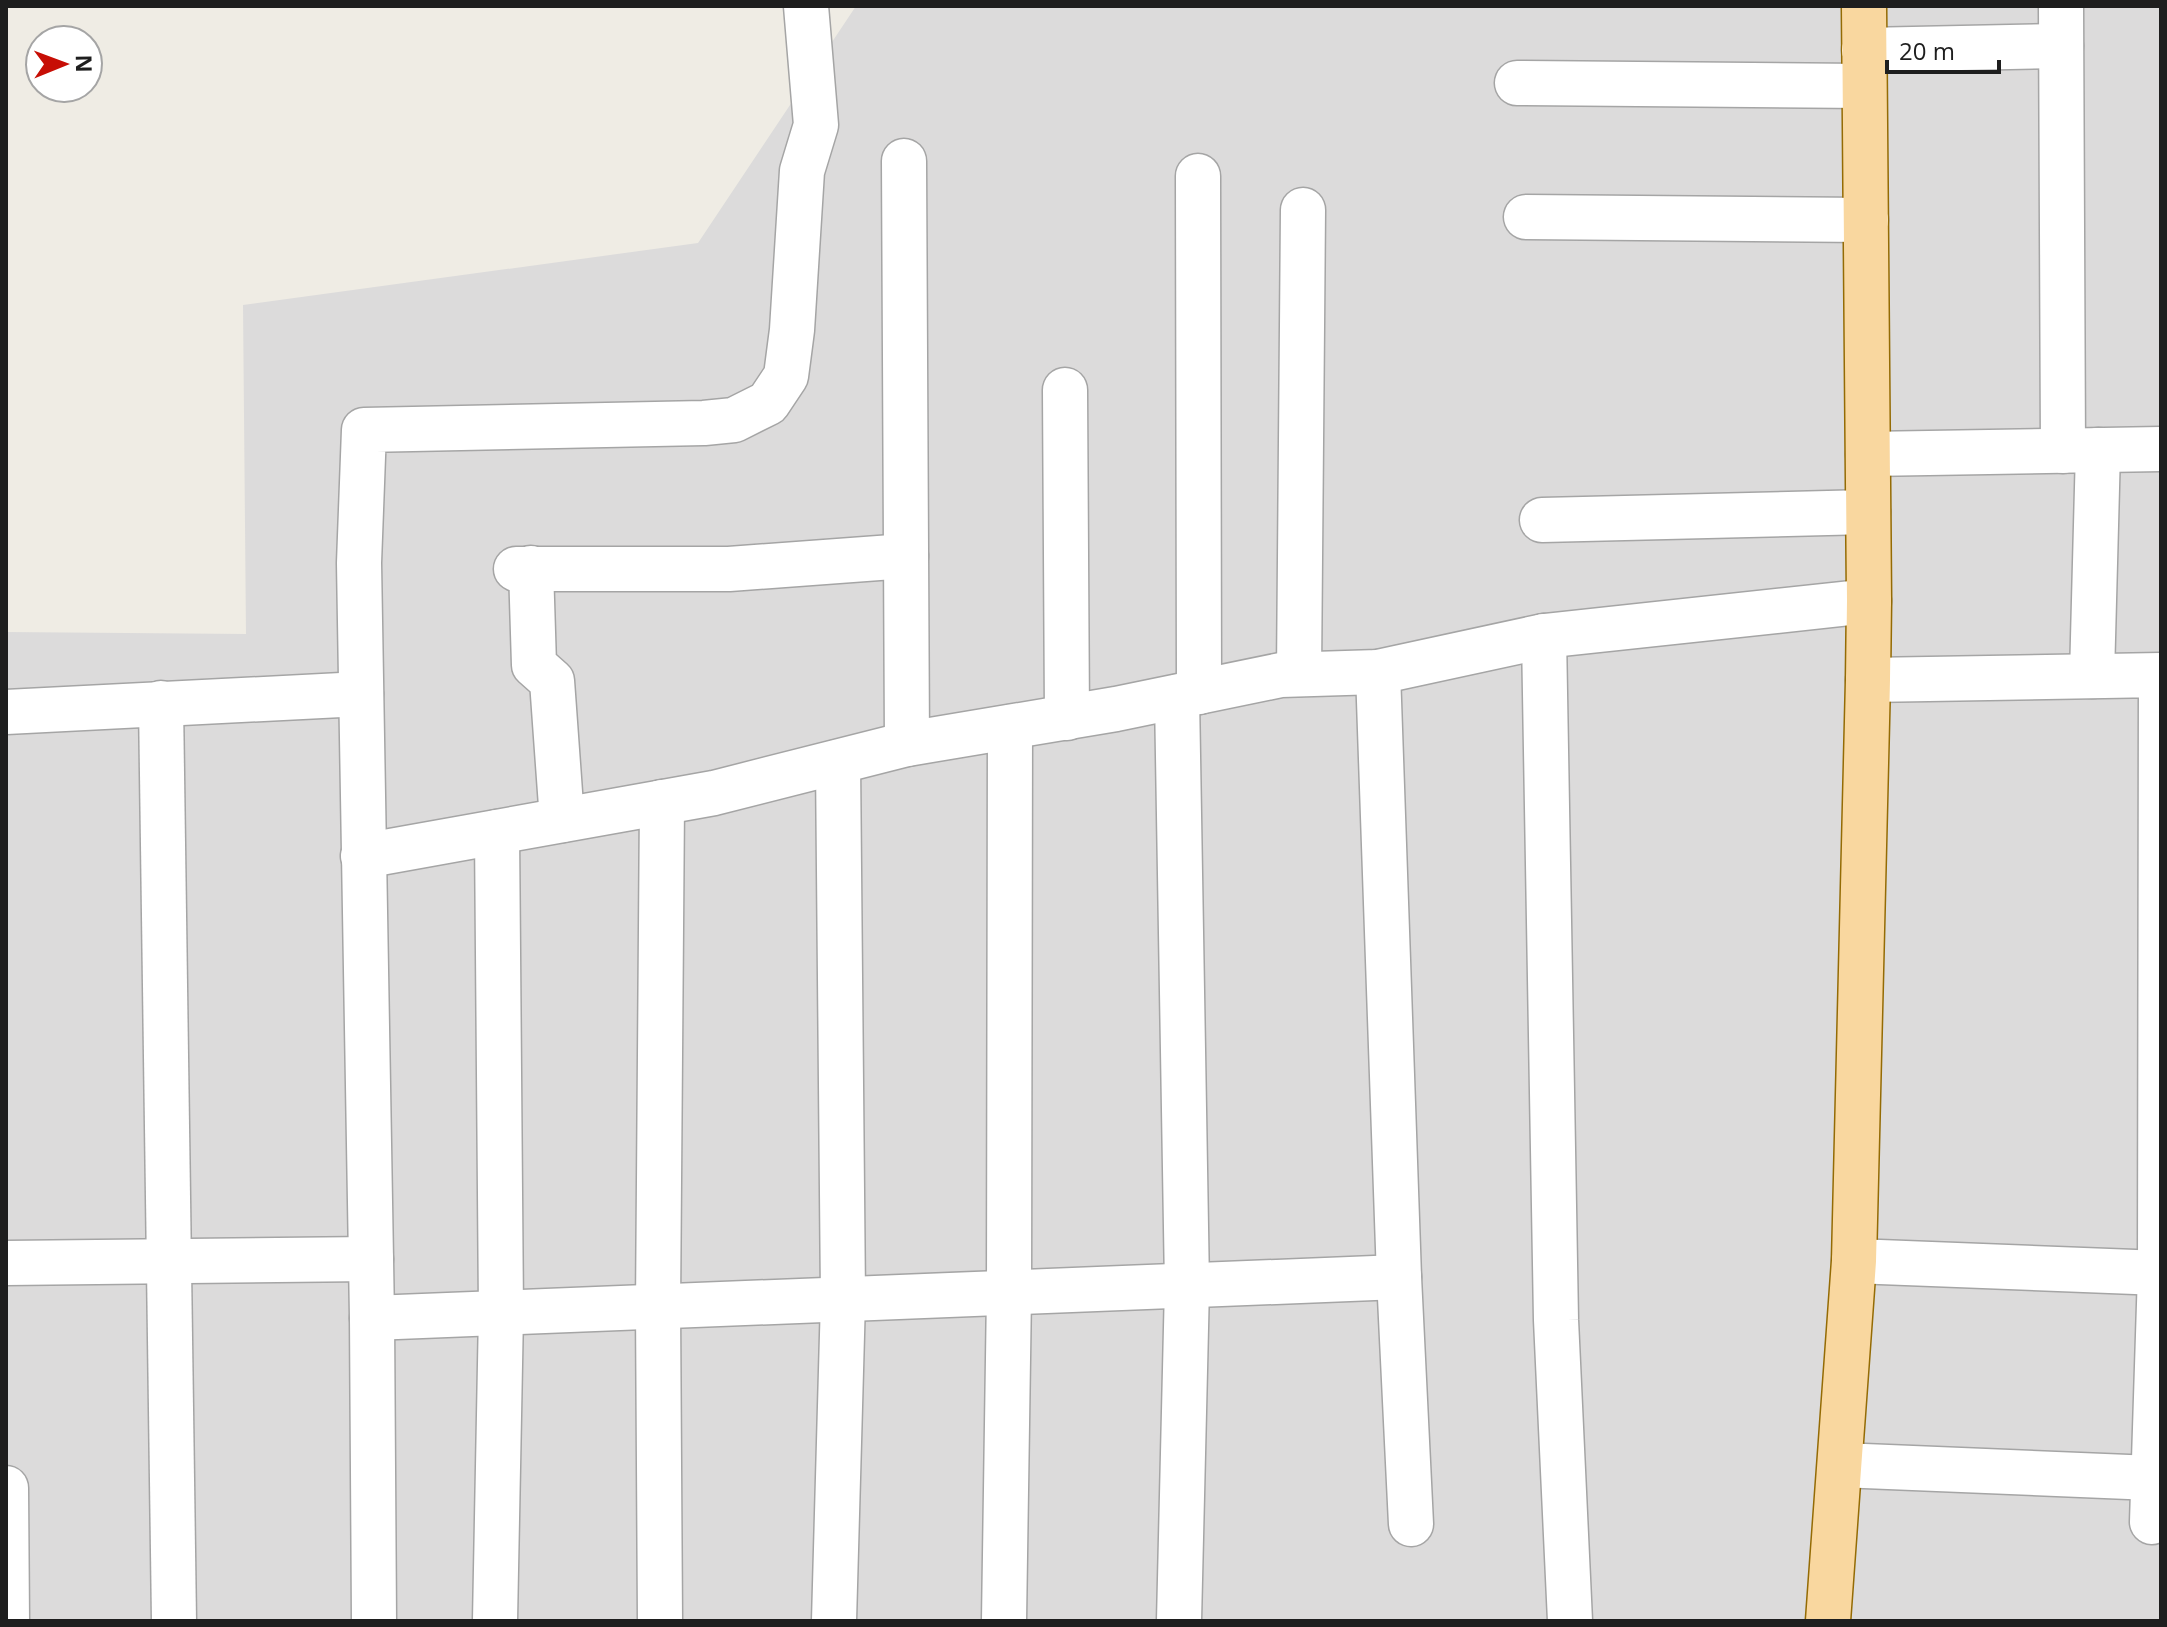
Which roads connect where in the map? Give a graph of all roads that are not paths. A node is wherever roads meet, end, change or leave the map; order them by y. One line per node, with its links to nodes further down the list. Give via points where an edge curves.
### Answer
1 (806, 6): 24 (street, via 816,125 802,171 786,376 768,403 734,420 364,430)
2 (1864, 6): 4 (main road)
3 (2061, 26): 4 (street); 13 (street)
4 (1864, 68): 5 (street); 10 (main road)
5 (1517, 83)
6 (904, 161): 17 (street)
7 (1198, 176): 25 (street)
8 (1303, 210): 21 (street)
9 (1526, 217): 10 (street)
10 (1866, 220): 14 (main road)
11 (1065, 390): 28 (street)
12 (2161, 449): 13 (street)
13 (2080, 451): 14 (street); 22 (street)
14 (1868, 454): 15 (main road)
15 (1868, 512): 16 (street); 18 (main road)
16 (1542, 520)
17 (906, 556): 31 (street); 34 (street, via 729,569 524,568 534,665 552,681)
18 (1869, 601): 19 (street); 23 (main road)
19 (1544, 636): 20 (street); 62 (street, via 1556,1320)
20 (1378, 672): 21 (street); 42 (street)
21 (1299, 674): 25 (street)
22 (2092, 676): 23 (street); 29 (street, via 2161,675)
23 (1868, 680): 39 (main road)
24 (361, 694): 26 (street); 36 (street)
25 (1188, 694): 28 (street); 43 (street)
26 (161, 703): 27 (street); 38 (street)
27 (6, 712)
28 (1067, 718): 30 (street)
29 (2161, 726): 41 (street)
30 (1010, 727): 31 (street); 44 (street)
31 (907, 744): 32 (street)
32 (838, 762): 33 (street); 45 (street)
33 (662, 802): 34 (street); 46 (street)
34 (562, 820): 35 (street)
35 (497, 832): 36 (street); 47 (street)
36 (363, 856): 37 (street)
37 (371, 1259): 38 (street); 48 (street)
38 (169, 1261): 40 (street); 55 (street)
39 (1854, 1261): 41 (street); 49 (main road)
40 (6, 1263)
41 (2161, 1273): 50 (street)
42 (1399, 1277): 43 (street); 53 (street)
43 (1187, 1286): 44 (street); 61 (street)
44 (1009, 1293): 45 (street); 60 (street)
45 (843, 1299): 46 (street); 59 (street)
46 (658, 1307): 47 (street); 58 (street)
47 (501, 1313): 48 (street); 57 (street)
48 (372, 1318): 56 (street)
49 (1840, 1465): 50 (street); 63 (main road)
50 (2153, 1478): 52 (street)
51 (6, 1488): 54 (street)
52 (2152, 1522)
53 (1411, 1524)
54 (7, 1621)
55 (174, 1621)
56 (374, 1621)
57 (495, 1621)
58 (660, 1621)
59 (834, 1621)
60 (1004, 1621)
61 (1179, 1621)
62 (1570, 1621)
63 (1828, 1621)

